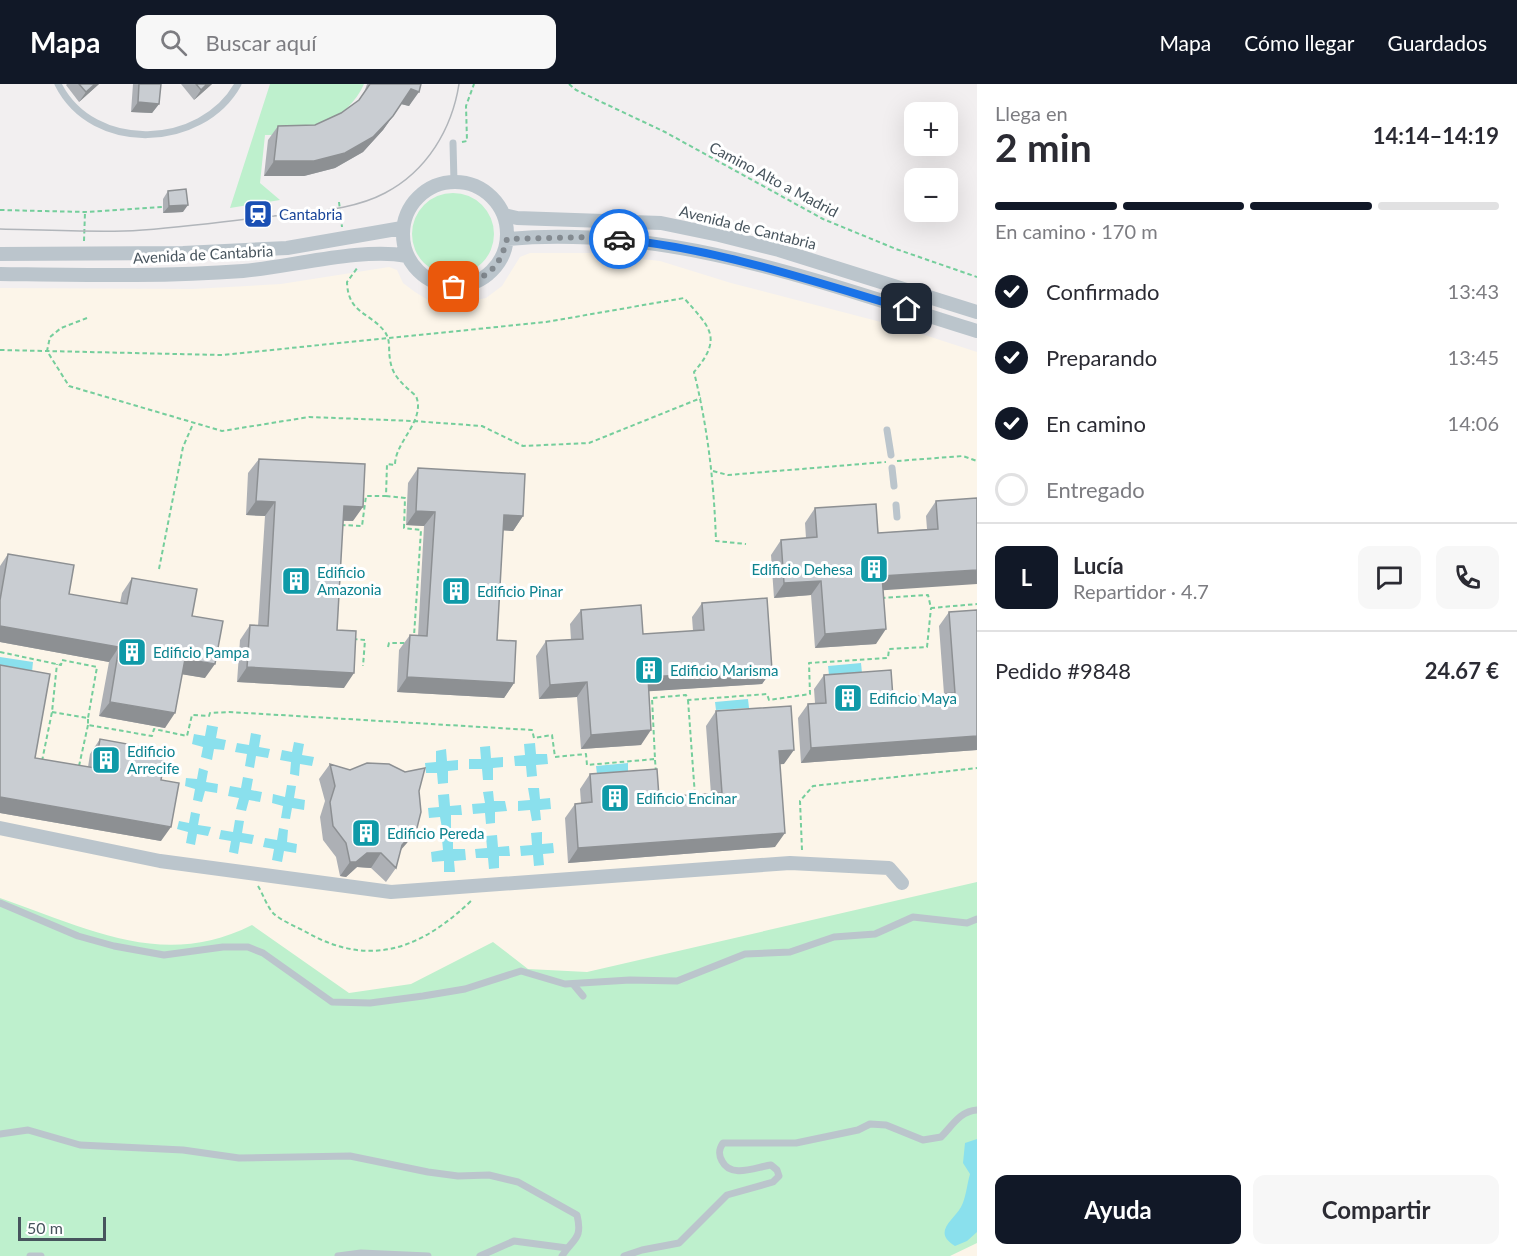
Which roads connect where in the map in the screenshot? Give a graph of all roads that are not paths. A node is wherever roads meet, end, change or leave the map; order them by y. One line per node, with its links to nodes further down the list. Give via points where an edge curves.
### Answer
1 (58, 84): 2 (lane, via 91,119 129,134 151,136 172,133 208,117)
2 (238, 84)
3 (453, 143): 4 (lane)
4 (454, 182): 5 (street, via 470,184 487,193); 6 (street, via 420,195 409,208)
5 (504, 215): 7 (street); 11 (street, Avenida de Cantabria, via 661,223 779,250)
6 (402, 228): 8 (street, Avenida de Cantabria, via 286,248); 9 (street)
7 (507, 239): 9 (street, via 498,264 480,280 454,287 429,280); 12 (street, via 595,237 660,243 777,270)
8 (0, 254)
9 (406, 256): 10 (street, Avenida de Cantabria, via 391,253 186,274)
10 (0, 274)
11 (977, 312)
12 (977, 331)
13 (887, 430): 14 (lane)
14 (891, 455)
15 (892, 468): 16 (lane)
16 (894, 486)
17 (896, 505): 18 (lane)
18 (897, 517)
19 (0, 828): 20 (street, via 160,861 391,892 790,863 889,868)
20 (903, 883)
21 (0, 903): 23 (lane, via 78,936 164,955 248,947 263,953 332,1002 342,1004 465,989 520,971)
22 (977, 919): 23 (lane, via 968,923 913,917 874,934 834,936 790,952 745,954 677,981)
23 (573, 984): 24 (lane)
24 (583, 996)
25 (977, 1110): 34 (lane, via 968,1111 941,1137 923,1140 886,1125 870,1124 796,1143 723,1143 720,1159 726,1168 736,1172 771,1165 779,1176 772,1182 727,1195 679,1243)
26 (0, 1134): 27 (lane, via 28,1130 80,1145 183,1150 239,1158 350,1156 428,1172 489,1175 518,1182 577,1215 580,1229 575,1243)
27 (567, 1248): 32 (lane, via 514,1240); 33 (lane)
28 (30, 1256): 29 (lane)
29 (41, 1256)
30 (338, 1256): 31 (lane)
31 (428, 1256)
32 (480, 1256)
33 (562, 1256)
34 (624, 1256)

